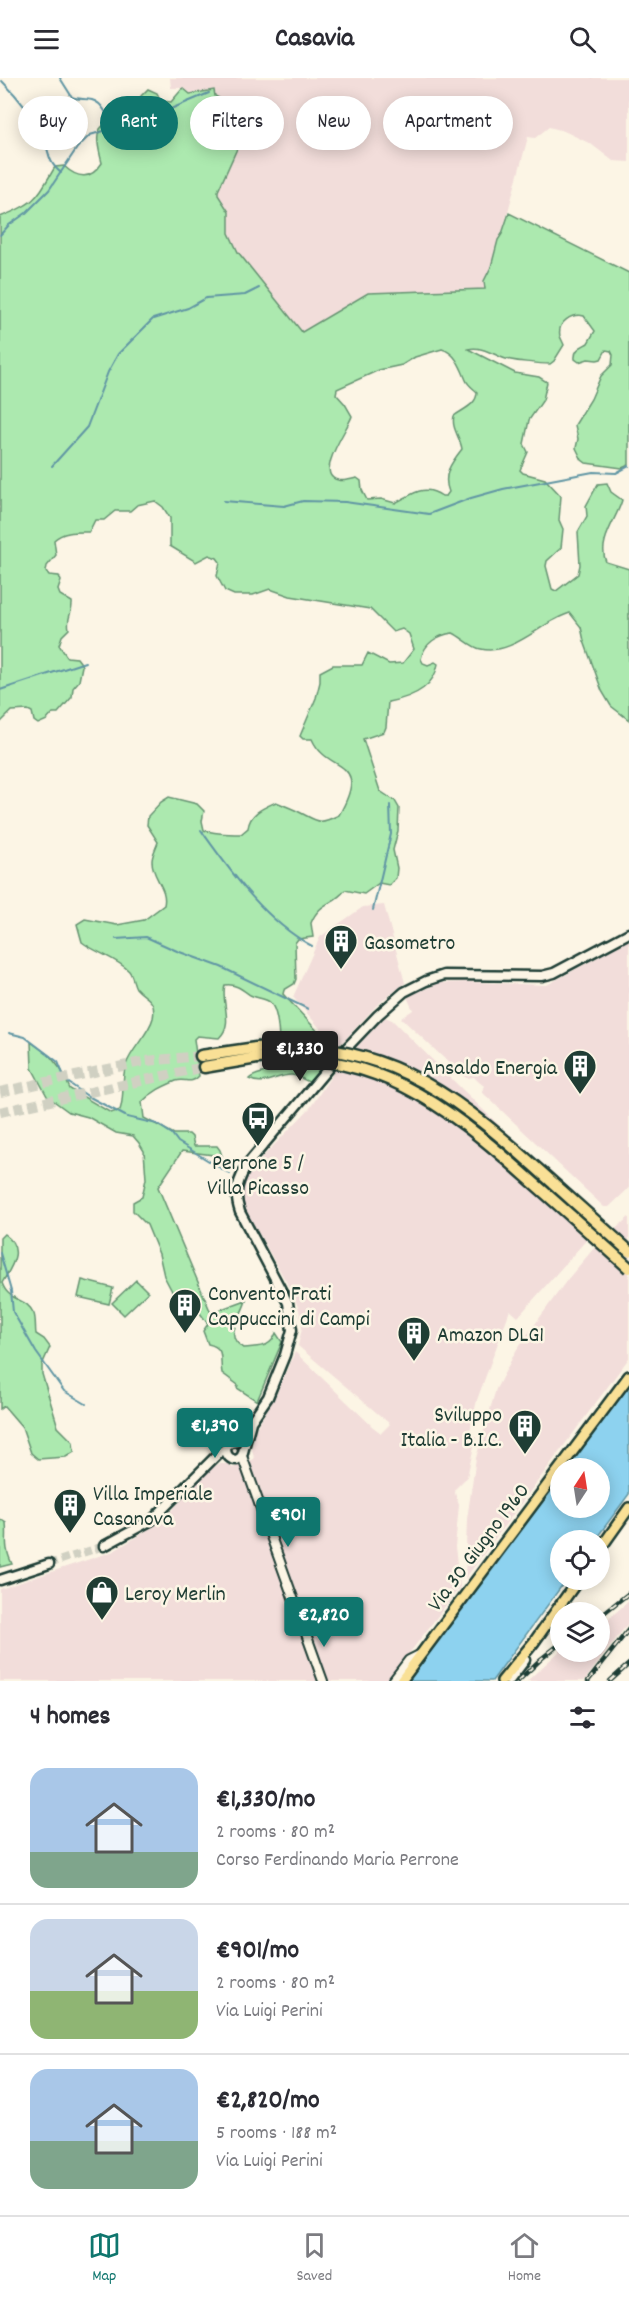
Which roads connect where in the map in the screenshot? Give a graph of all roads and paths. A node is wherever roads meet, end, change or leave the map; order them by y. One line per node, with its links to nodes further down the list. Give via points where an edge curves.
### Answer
1 (629, 933): 7 (main road, via 543,976 444,975 413,986 385,1008 336,1059 249,1162 238,1180 236,1200 288,1303 292,1322 290,1340 276,1376)
2 (257, 1053): 3 (highway); 4 (highway, bridge, via 302,1047 339,1051 376,1061 422,1081 487,1125); 5 (highway, bridge, via 341,1064 383,1076 420,1093 478,1134)
3 (203, 1062)
4 (629, 1251)
5 (629, 1268)
6 (629, 1376): 16 (main road, Via 30 Giugno 1960)
7 (237, 1453): 8 (main road); 8 (main road, via 230,1443); 17 (street)
8 (205, 1468): 11 (main road, via 152,1520)
9 (629, 1508): 10 (main road)
10 (610, 1535)
11 (104, 1546)
12 (49, 1564): 13 (main road)
13 (0, 1581)
14 (571, 1590): 15 (main road)
15 (534, 1644): 20 (main road); 21 (main road)
16 (421, 1654): 18 (street, Via 30 Giugno 1960, via 409,1660); 19 (main road, Via 30 Giugno 1960)
17 (323, 1681)
18 (393, 1681)
19 (401, 1681)
20 (502, 1681)
21 (509, 1681)

